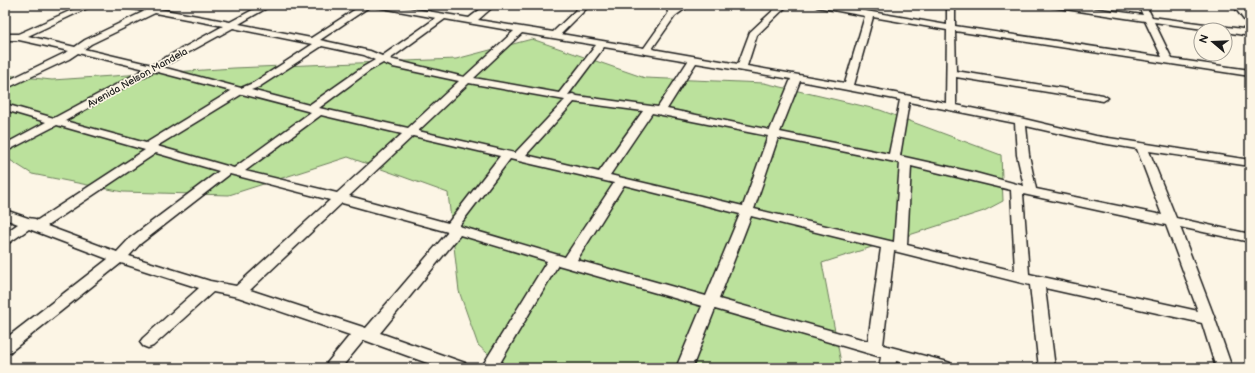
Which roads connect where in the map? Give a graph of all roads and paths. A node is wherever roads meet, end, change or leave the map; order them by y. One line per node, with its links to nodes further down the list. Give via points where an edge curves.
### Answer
1 (90, 5): 31 (street)
2 (120, 5): 18 (street)
3 (172, 5): 18 (street)
4 (268, 5): 26 (street, Avenida Nelson Mandela)
5 (368, 5): 33 (street)
6 (377, 5): 22 (street)
7 (491, 5): 24 (street)
8 (586, 5): 30 (street)
9 (671, 5): 20 (street)
10 (675, 5): 11 (street)
11 (685, 5): 20 (street)
12 (784, 5): 41 (street, via 753,34)
13 (817, 5): 21 (street)
14 (951, 5): 27 (street)
15 (1052, 5): 23 (street)
16 (1142, 5): 23 (street)
17 (1239, 7): 19 (street); 25 (street)
18 (157, 10): 26 (street); 35 (street, via 88,42)
19 (1250, 11)
20 (672, 14): 36 (street)
21 (869, 15): 27 (street); 47 (street)
22 (442, 17): 24 (street); 38 (street)
23 (1147, 18): 29 (street); 39 (street)
24 (471, 21): 28 (street)
25 (1250, 22)
26 (232, 24): 33 (street); 40 (street, Avenida Nelson Mandela)
27 (951, 28): 39 (street); 42 (street)
28 (520, 30): 30 (street); 45 (street)
29 (1250, 33)
30 (554, 36): 34 (street)
31 (19, 37): 32 (street); 35 (street)
32 (6, 38)
33 (316, 42): 38 (street); 48 (street, via 256,85)
34 (601, 44): 36 (street); 49 (street)
35 (76, 51): 40 (street); 46 (street)
36 (646, 51): 37 (street)
37 (694, 59): 41 (street); 55 (street)
38 (382, 60): 45 (street); 54 (street, via 366,69)
39 (1169, 61): 43 (street)
40 (154, 68): 48 (street); 57 (street, Avenida Nelson Mandela)
41 (741, 68): 44 (street)
42 (951, 73): 51 (street); 53 (street)
43 (1250, 73)
44 (797, 77): 47 (street); 59 (street)
45 (467, 80): 49 (street); 58 (street)
46 (5, 86)
47 (850, 87): 50 (street)
48 (241, 91): 54 (street); 61 (street)
49 (568, 97): 55 (street); 63 (street)
50 (905, 98): 53 (street); 64 (street)
51 (1103, 98)
52 (5, 107): 57 (street)
53 (951, 107): 56 (street)
54 (315, 110): 58 (street); 66 (street)
55 (655, 110): 59 (street); 67 (street)
56 (1020, 121): 60 (street, via 1062,132); 70 (street, via 1023,155)
57 (56, 122): 61 (street); 62 (street, Avenida Nelson Mandela)
58 (410, 133): 63 (street); 71 (street)
59 (774, 134): 64 (street); 72 (street)
60 (1142, 146): 65 (street); 74 (street)
61 (151, 148): 66 (street); 75 (street)
62 (5, 149)
63 (513, 156): 67 (street); 76 (street)
64 (900, 160): 69 (street); 79 (street)
65 (1250, 163)
66 (232, 171): 71 (street); 80 (street, via 135,240)
67 (602, 177): 68 (street)
68 (621, 181): 72 (street); 81 (street)
69 (1017, 188): 70 (street); 82 (street)
70 (1031, 192): 74 (street)
71 (340, 198): 76 (street); 85 (street)
72 (747, 211): 79 (street); 86 (street)
73 (5, 214): 75 (street)
74 (1171, 222): 78 (street); 87 (street)
75 (33, 224): 77 (street); 80 (street, via 101,252)
76 (454, 229): 81 (street); 88 (street)
77 (5, 238)
78 (1250, 238)
79 (894, 246): 82 (street); 91 (street)
80 (120, 257): 84 (street); 90 (street)
81 (562, 261): 86 (street); 94 (street)
82 (1022, 277): 83 (street)
83 (1037, 281): 87 (street); 98 (street)
84 (210, 286): 85 (street); 89 (street)
85 (239, 292): 88 (street)
86 (710, 303): 91 (street); 95 (street)
87 (1208, 319): 99 (street)
88 (365, 334): 92 (street); 93 (street)
89 (148, 342)
90 (5, 348)
91 (882, 350): 96 (street); 97 (street)
92 (331, 368)
93 (459, 368)
94 (489, 368)
95 (684, 368)
96 (887, 368)
97 (944, 368)
98 (1047, 368)
99 (1224, 368)

